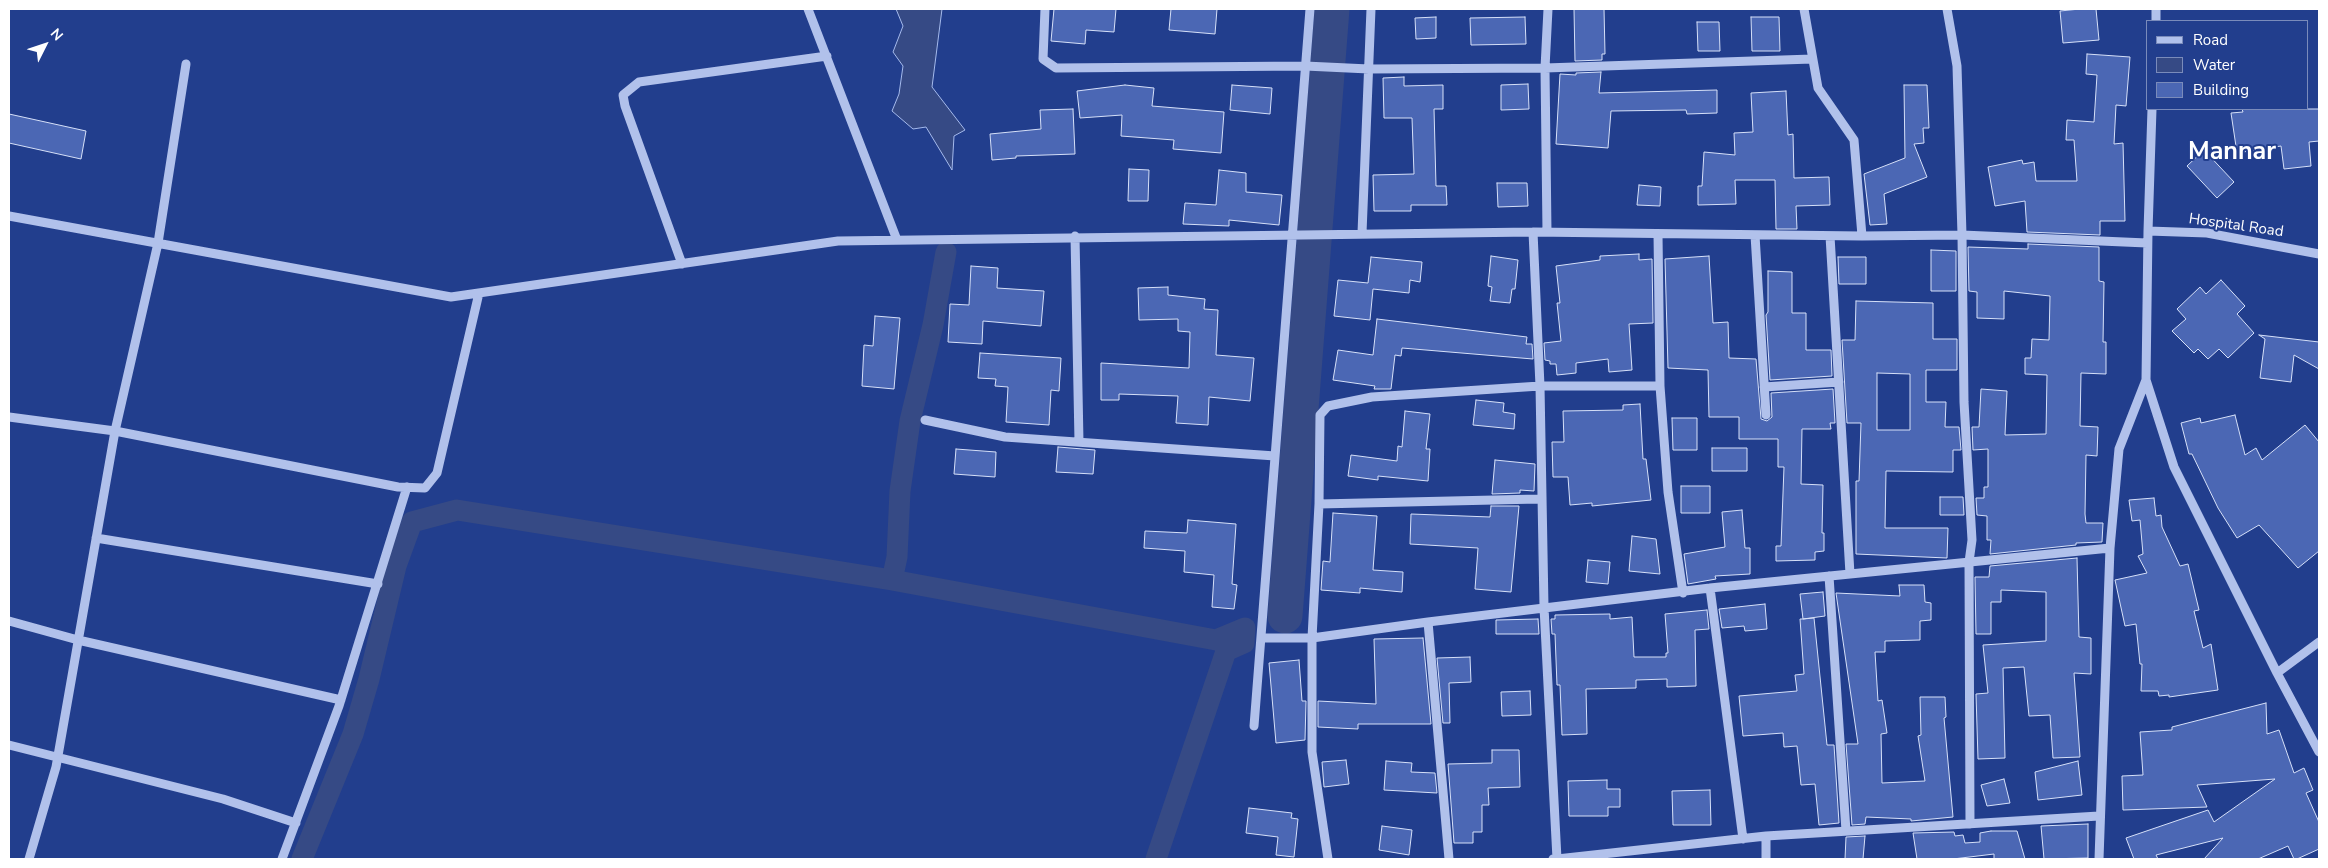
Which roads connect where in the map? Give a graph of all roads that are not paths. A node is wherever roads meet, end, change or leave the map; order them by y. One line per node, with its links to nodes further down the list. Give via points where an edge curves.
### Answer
1 (808, 9): 8 (street)
2 (1045, 9): 11 (street, via 1043,58 1056,68)
3 (1310, 9): 11 (street)
4 (1371, 9): 13 (street)
5 (1548, 9): 12 (street)
6 (1804, 9): 9 (street)
7 (1947, 9): 23 (street, via 1957,66)
8 (827, 56): 27 (street); 31 (street, via 639,82 624,95 625,106)
9 (1812, 59): 12 (street); 26 (street, via 1818,88 1854,140)
10 (186, 64): 28 (street)
11 (1306, 66): 13 (street); 20 (street)
12 (1546, 68): 13 (street); 18 (street)
13 (1368, 69): 19 (street)
14 (2152, 110): 16 (street)
15 (9, 216): 28 (street)
16 (2148, 231): 29 (street); 30 (street, Hospital Road, via 2207,233)
17 (1533, 232): 18 (street); 19 (street); 35 (street)
18 (1547, 232): 21 (street)
19 (1362, 233): 20 (street)
20 (1293, 234): 24 (street); 43 (street)
21 (1658, 234): 22 (street); 36 (street)
22 (1755, 235): 25 (street); 37 (street)
23 (1962, 235): 26 (street); 29 (street); 49 (street, via 1964,402 1972,540)
24 (1075, 236): 27 (street); 42 (street)
25 (1830, 236): 26 (street); 34 (street)
26 (1862, 236)
27 (897, 240): 31 (street, via 838,240)
28 (158, 243): 32 (street, via 451,297); 41 (street)
29 (2147, 243): 33 (street)
30 (2319, 254)
31 (682, 264): 32 (street)
32 (479, 293): 44 (street, via 437,473 425,488)
33 (2146, 380): 48 (street, via 2119,449); 62 (street, via 2174,467)
34 (1839, 382): 37 (street); 50 (street)
35 (1540, 386): 36 (street); 45 (street); 46 (street, via 1372,397 1328,406 1320,415)
36 (1660, 386): 54 (street, via 1668,492)
37 (1764, 387): 38 (street)
38 (1766, 415)
39 (9, 417): 41 (street)
40 (925, 420): 42 (street, via 1005,437)
41 (114, 431): 44 (street); 47 (street)
42 (1079, 442): 43 (street)
43 (1275, 456): 58 (street)
44 (407, 487): 52 (street)
45 (1542, 501): 46 (street, via 1538,498); 55 (street)
46 (1319, 504): 59 (street)
47 (96, 538): 52 (street); 60 (street)
48 (2110, 548): 49 (street); 68 (street)
49 (1969, 562): 50 (street); 70 (street)
50 (1850, 574): 51 (street)
51 (1829, 576): 53 (street); 71 (street)
52 (378, 584): 63 (street)
53 (1710, 588): 54 (street); 73 (street)
54 (1683, 593): 55 (street)
55 (1544, 607): 57 (street); 80 (street)
56 (9, 621): 60 (street)
57 (1428, 622): 59 (street); 78 (street)
58 (1261, 638): 59 (street); 64 (street)
59 (1312, 638): 77 (street, via 1312,752)
60 (78, 640): 63 (street); 67 (street)
61 (2319, 642): 62 (street)
62 (2277, 673): 66 (street)
63 (341, 700): 69 (street)
64 (1254, 726)
65 (9, 745): 67 (street)
66 (2319, 752)
67 (58, 756): 69 (street, via 223,799); 75 (street)
68 (2099, 816): 70 (street); 82 (street)
69 (296, 823): 76 (street)
70 (1970, 824): 71 (street)
71 (1846, 831): 72 (street)
72 (1766, 836): 73 (street); 81 (street)
73 (1743, 839): 74 (street)
74 (1626, 855): 80 (street)
75 (29, 859)
76 (282, 859)
77 (1328, 859)
78 (1449, 859)
79 (1553, 859): 80 (street)
80 (1558, 859)
81 (1766, 859)
82 (2099, 859)

